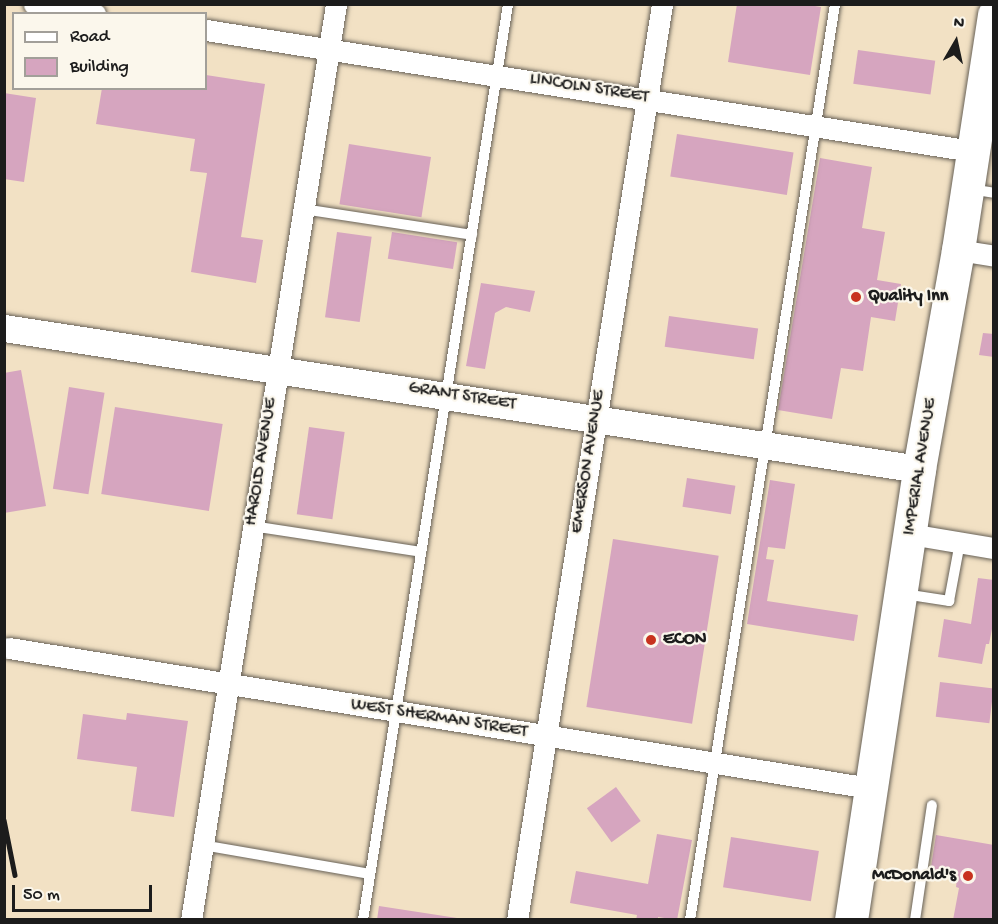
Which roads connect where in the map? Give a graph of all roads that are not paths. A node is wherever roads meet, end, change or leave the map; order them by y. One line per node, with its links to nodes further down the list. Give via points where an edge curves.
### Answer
1 (34, 4): 6 (street)
2 (336, 4): 9 (street, HAROLD AVENUE)
3 (508, 4): 10 (lane)
4 (662, 4): 11 (street, EMERSON AVENUE)
5 (835, 4): 13 (lane)
6 (83, 12)
7 (993, 15): 12 (highway, IMPERIAL AVENUE)
8 (207, 30): 9 (street, LINCOLN STREET)
9 (329, 48): 10 (street, LINCOLN STREET); 16 (street, HAROLD AVENUE)
10 (497, 75): 11 (street, LINCOLN STREET); 17 (lane)
11 (647, 98): 13 (street, LINCOLN STREET); 23 (street, EMERSON AVENUE)
12 (986, 114): 14 (highway, IMPERIAL AVENUE)
13 (816, 126): 14 (street, LINCOLN STREET); 24 (lane)
14 (972, 151): 15 (highway, IMPERIAL AVENUE)
15 (980, 190): 18 (highway, IMPERIAL AVENUE)
16 (303, 209): 17 (lane); 21 (street, HAROLD AVENUE)
17 (472, 235): 22 (lane)
18 (957, 250): 19 (street); 25 (highway, IMPERIAL AVENUE)
19 (993, 256)
20 (4, 328): 21 (street, GRANT STREET)
21 (276, 368): 22 (street, GRANT STREET); 26 (street, HAROLD AVENUE)
22 (446, 394): 23 (street, GRANT STREET); 30 (lane)
23 (596, 418): 24 (street, GRANT STREET); 35 (street, EMERSON AVENUE)
24 (765, 444): 25 (street, GRANT STREET); 36 (lane)
25 (919, 469): 27 (highway, IMPERIAL AVENUE)
26 (252, 526): 30 (lane); 33 (street, HAROLD AVENUE)
27 (910, 534): 28 (street); 31 (highway, IMPERIAL AVENUE)
28 (960, 542): 29 (street); 31 (lane, via 949,601)
29 (993, 548)
30 (421, 552): 34 (lane)
31 (900, 593): 37 (highway, IMPERIAL AVENUE)
32 (9, 648): 33 (street, WEST SHERMAN STREET)
33 (228, 684): 34 (street, WEST SHERMAN STREET); 39 (street, HAROLD AVENUE)
34 (396, 711): 35 (street, WEST SHERMAN STREET); 40 (lane)
35 (546, 736): 36 (street, WEST SHERMAN STREET); 43 (street, EMERSON AVENUE)
36 (715, 763): 37 (street, WEST SHERMAN STREET); 44 (lane)
37 (870, 788): 45 (highway, IMPERIAL AVENUE)
38 (932, 804): 46 (lane)
39 (202, 845): 40 (lane); 41 (street, HAROLD AVENUE)
40 (370, 874): 42 (lane)
41 (191, 920)
42 (363, 920)
43 (517, 920)
44 (690, 920)
45 (851, 920)
46 (915, 920)

